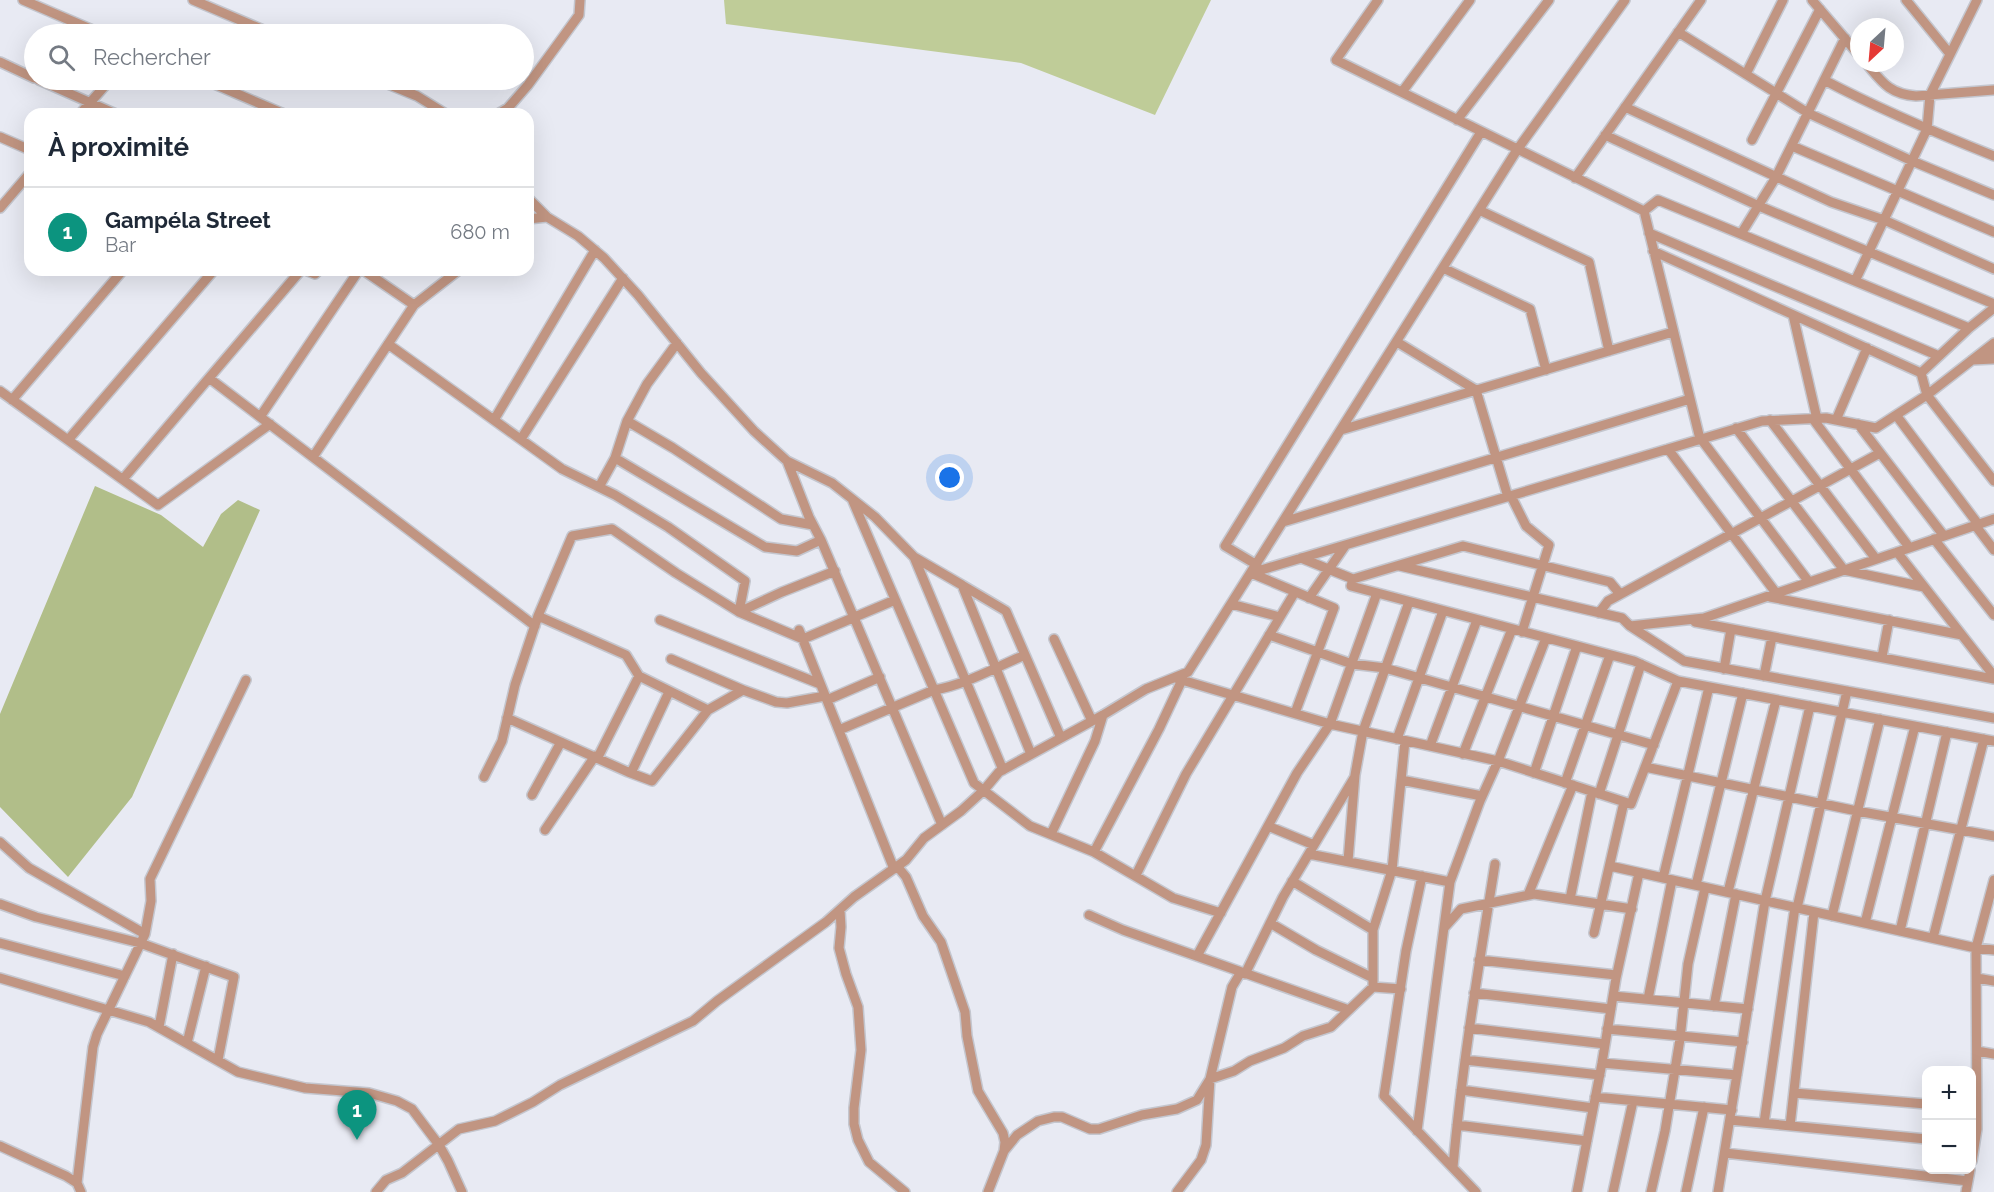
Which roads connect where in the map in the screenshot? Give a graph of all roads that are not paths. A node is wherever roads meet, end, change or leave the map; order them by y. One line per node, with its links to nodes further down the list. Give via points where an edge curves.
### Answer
1 (23, 0): 14 (street)
2 (193, 0): 15 (street)
3 (580, 0): 24 (street, via 579,15)
4 (1378, 0): 32 (street, via 1336,60)
5 (1470, 0): 32 (street)
6 (1549, 0): 43 (street)
7 (1625, 0): 51 (street)
8 (1701, 0): 16 (street)
9 (1784, 0): 23 (street)
10 (1812, 0): 13 (street)
11 (1906, 0): 19 (street)
12 (1977, 0): 19 (street)
13 (1820, 9): 17 (street); 33 (street)
14 (79, 24)
15 (249, 24)
16 (1678, 32): 23 (street); 36 (street)
17 (1845, 38): 18 (street); 25 (street)
18 (1850, 44)
19 (1950, 54): 34 (street)
20 (0, 62): 22 (street)
21 (1873, 72): 34 (street, via 1893,92)
22 (24, 73)
23 (1746, 75): 33 (street)
24 (534, 78)
25 (1824, 80): 42 (street); 44 (street)
26 (61, 90): 35 (street)
27 (101, 90): 35 (street)
28 (228, 90): 39 (street)
29 (402, 90): 40 (street)
30 (524, 90): 41 (street)
31 (1994, 90): 34 (street)
32 (1402, 92): 43 (street)
33 (1777, 94): 42 (street); 48 (street)
34 (1930, 95): 44 (street)
35 (90, 103): 37 (street); 38 (street)
36 (1625, 106): 46 (street); 54 (street)
37 (85, 108)
38 (102, 108)
39 (270, 108)
40 (436, 108)
41 (508, 108)
42 (1808, 113): 49 (street); 53 (street)
43 (1457, 120): 45 (street)
44 (1927, 129): 52 (street); 53 (street)
45 (1481, 132): 51 (street); 152 (street, via 1225,546)
46 (1605, 135): 55 (street); 60 (street)
47 (0, 136): 50 (street)
48 (1752, 140)
49 (1792, 146): 54 (street); 57 (street)
50 (24, 147)
51 (1517, 150): 55 (street); 62 (street)
52 (1994, 156)
53 (1912, 161): 57 (street); 58 (street)
54 (1776, 177): 60 (street); 66 (street)
55 (1575, 178): 63 (street)
56 (24, 180): 61 (street)
57 (1898, 191): 66 (street); 67 (street)
58 (1994, 195)
59 (534, 204): 64 (street)
60 (1759, 206): 69 (street); 72 (street)
61 (0, 208)
62 (1479, 210): 73 (street); 93 (street, via 1589,262)
63 (1644, 211): 68 (street); 69 (street, via 1658,200)
64 (547, 217): 65 (street); 70 (street)
65 (534, 218)
66 (1884, 220): 72 (street); 74 (street)
67 (1994, 232)
68 (1649, 233): 71 (street); 95 (street)
69 (1741, 234): 82 (street)
70 (594, 250): 81 (street); 109 (street)
71 (1653, 251): 85 (street); 87 (street)
72 (1869, 251): 82 (street); 84 (street)
73 (1443, 268): 88 (street); 98 (street, via 1530,309)
74 (1994, 269)
75 (118, 276): 105 (street)
76 (209, 276): 119 (street)
77 (298, 276): 100 (street)
78 (357, 276): 107 (street)
79 (370, 276): 83 (street)
80 (451, 276): 83 (street)
81 (623, 278): 89 (street); 117 (street)
82 (1855, 281): 86 (street)
83 (414, 304): 91 (street)
84 (1994, 306): 86 (street)
85 (1793, 315): 92 (street); 108 (street)
86 (1968, 328): 95 (street)
87 (1673, 332): 93 (street); 104 (street)
88 (1396, 342): 101 (street); 116 (street)
89 (677, 343): 112 (street, via 647,384); 125 (street, via 754,431)
90 (1994, 343): 97 (street)
91 (388, 344): 109 (street); 122 (street)
92 (1868, 348): 99 (street); 111 (street)
93 (1609, 351): 98 (street)
94 (1994, 352): 97 (street)
95 (1939, 356): 99 (street)
96 (1994, 359): 97 (street)
97 (1972, 360): 103 (street)
98 (1546, 370): 101 (street)
99 (1921, 373): 103 (street)
100 (209, 378): 107 (street); 127 (street)
101 (1476, 390): 116 (street); 124 (street)
102 (0, 391): 105 (street)
103 (1927, 395): 106 (street); 128 (street)
104 (1690, 399): 118 (street); 124 (street)
105 (12, 400): 119 (street)
106 (1896, 415): 114 (street, via 1876,428); 137 (street)
107 (260, 417): 113 (street)
108 (1815, 419): 110 (street); 111 (street); 126 (street)
109 (495, 420): 117 (street)
110 (1770, 420): 115 (street); 129 (street)
111 (1836, 420): 114 (street)
112 (627, 421): 123 (street); 138 (street, via 780,519)
113 (270, 424): 122 (street); 127 (street, via 158,505)
114 (1858, 424): 121 (street)
115 (1736, 428): 118 (street); 133 (street)
116 (1341, 430): 136 (street)
117 (522, 439): 130 (street, via 562,469)
118 (1700, 439): 120 (street); 134 (street)
119 (68, 440): 127 (street)
120 (1668, 449): 131 (street); 139 (street)
121 (1880, 453): 126 (street); 140 (street)
122 (313, 457): 180 (street)
123 (615, 458): 130 (street); 142 (street, via 765,547 797,551)
124 (1496, 458): 131 (street); 136 (street)
125 (787, 461): 132 (street, via 832,483); 138 (street)
126 (1851, 469): 129 (street); 144 (street)
127 (123, 479)
128 (1994, 481)
129 (1820, 486): 133 (street); 149 (street)
130 (599, 487): 170 (street, via 668,527 745,581)
131 (1509, 496): 143 (street); 150 (street, via 1526,526 1549,545)
132 (852, 499): 147 (street); 166 (street)
133 (1792, 501): 134 (street); 154 (street)
134 (1761, 518): 139 (street); 157 (street)
135 (1994, 519): 137 (street)
136 (1283, 522): 152 (street)
137 (1977, 524): 140 (street); 145 (street)
138 (813, 525): 142 (street)
139 (1732, 534): 162 (street); 163 (street)
140 (1944, 536): 141 (street)
141 (1934, 539): 144 (street); 172 (street)
142 (821, 540): 155 (street)
143 (1346, 545): 148 (street); 153 (street)
144 (1910, 548): 146 (street)
145 (1994, 550)
146 (1897, 552): 149 (street); 159 (street)
147 (914, 557): 158 (street); 209 (street)
148 (1301, 558): 152 (street); 153 (street)
149 (1876, 559): 154 (street)
150 (1543, 565): 151 (street, via 1463,546); 162 (street, via 1610,582); 165 (street)
151 (1398, 566): 156 (street); 165 (street)
152 (1254, 569): 160 (street); 168 (street)
153 (1329, 569): 156 (street); 164 (street)
154 (1844, 570): 157 (street); 159 (street)
155 (835, 572): 170 (street); 174 (street)
156 (1353, 579): 161 (street, via 1351,586)
157 (1809, 582): 163 (street)
158 (962, 585): 193 (street, via 1006,611); 199 (street)
159 (1924, 587): 187 (street)
160 (1295, 592): 164 (street); 175 (street)
161 (1377, 593): 167 (street); 197 (street)
162 (1620, 594): 171 (street)
163 (1772, 595): 178 (street, via 1704,618); 179 (street)
164 (1309, 598): 192 (street, via 1334,608)
165 (1534, 598): 171 (street); 184 (street)
166 (895, 600): 174 (street); 215 (street)
167 (1409, 602): 169 (street); 200 (street)
168 (1231, 604): 175 (street); 207 (street, via 1188,672)
169 (1443, 611): 177 (street); 206 (street)
170 (739, 612): 173 (street, via 612,529 572,536); 185 (street)
171 (1599, 613): 181 (street, via 1622,618)
172 (1994, 615)
173 (538, 616): 180 (street); 202 (street, via 626,656)
174 (854, 617): 185 (street); 204 (street)
175 (1280, 617): 186 (street)
176 (660, 620): 211 (street)
177 (1477, 620): 182 (street); 212 (street)
178 (1684, 620): 181 (street); 183 (street)
179 (1889, 620): 187 (street); 195 (street)
180 (535, 626): 231 (street)
181 (1630, 626): 201 (street, via 1684,661)
182 (1512, 629): 184 (street); 220 (street)
183 (1731, 629): 188 (street); 201 (street)
184 (1522, 632): 189 (street)
185 (801, 635): 211 (street)
186 (1269, 635): 192 (street); 219 (street)
187 (1962, 635): 205 (street)
188 (1772, 637): 195 (street); 203 (street)
189 (1546, 638): 191 (street); 225 (street)
190 (1054, 639): 234 (street)
191 (1577, 646): 194 (street); 230 (street)
192 (1318, 652): 197 (street); 228 (street)
193 (1025, 655): 199 (street); 242 (street)
194 (1610, 655): 198 (street); 236 (street)
195 (1882, 657): 205 (street)
196 (671, 660): 214 (street)
197 (1352, 664): 200 (street); 235 (street)
198 (1641, 664): 210 (street); 241 (street)
199 (996, 667): 209 (street); 248 (street)
200 (1385, 668): 206 (street); 239 (street)
201 (1724, 669): 203 (street)
202 (639, 676): 217 (street); 250 (street)
203 (1764, 676): 216 (street)
204 (880, 677): 221 (street); 224 (street)
205 (1994, 677)
206 (1419, 678): 212 (street); 243 (street)
207 (1179, 679): 219 (street); 229 (street, via 1146,689); 281 (street, via 1159,729)
208 (246, 680): 316 (street, via 150,879 151,901)
209 (965, 680): 215 (street); 253 (street)
210 (1678, 681): 213 (street); 246 (street)
211 (820, 684): 221 (street)
212 (1452, 687): 220 (street); 247 (street)
213 (1709, 687): 218 (street); 257 (street)
214 (743, 690): 221 (street, via 776,702); 226 (street)
215 (934, 690): 224 (street); 263 (street, via 974,783)
216 (1847, 691): 227 (street); 232 (street)
217 (669, 692): 226 (street); 254 (street)
218 (1743, 693): 222 (street); 260 (street)
219 (1233, 695): 228 (street); 288 (street, via 1186,774)
220 (1485, 697): 225 (street); 249 (street)
221 (826, 698): 238 (street)
222 (1776, 699): 223 (street); 262 (street)
223 (1810, 706): 227 (street); 267 (street)
224 (892, 707): 238 (street); 273 (street)
225 (1519, 707): 230 (street); 251 (street)
226 (708, 710): 254 (street, via 652,781)
227 (1842, 712): 233 (street); 269 (street)
228 (1295, 714): 235 (street)
229 (1103, 715): 234 (street); 277 (street, via 1095,741)
230 (1553, 716): 236 (street); 255 (street)
231 (507, 718): 245 (street); 258 (street, via 502,741)
232 (1994, 718)
233 (1880, 719): 237 (street); 270 (street)
234 (1092, 721): 242 (street)
235 (1330, 724): 239 (street); 274 (street)
236 (1585, 726): 241 (street); 261 (street)
237 (1915, 726): 240 (street); 271 (street)
238 (839, 730): 285 (street)
239 (1363, 732): 243 (street); 256 (street)
240 (1947, 732): 244 (street); 272 (street)
241 (1618, 735): 246 (street); 264 (street)
242 (1061, 738): 248 (street)
243 (1401, 740): 247 (street); 259 (street)
244 (1989, 740): 276 (street)
245 (561, 742): 250 (street); 265 (street)
246 (1654, 745): 252 (street)
247 (1430, 746): 249 (street)
248 (1032, 754): 253 (street)
249 (1463, 754): 251 (street)
250 (596, 757): 254 (street); 275 (street)
251 (1498, 761): 255 (street); 266 (street)
252 (1645, 767): 257 (street); 268 (street, via 1631,804)
253 (1003, 770): 263 (street)
254 (631, 773)
255 (1534, 773): 261 (street)
256 (1355, 776): 280 (street); 282 (street)
257 (1688, 776): 260 (street); 290 (street)
258 (484, 777)
259 (1401, 780): 266 (street); 286 (street)
260 (1722, 783): 262 (street); 294 (street)
261 (1569, 784): 264 (street); 296 (street)
262 (1754, 789): 267 (street); 295 (street)
263 (984, 790): 273 (street); 277 (street, via 1030,826)
264 (1596, 793): 268 (street); 297 (street)
265 (532, 795)
266 (1482, 796): 293 (street)
267 (1789, 797): 269 (street); 298 (street)
268 (1624, 802): 284 (street)
269 (1822, 803): 270 (street); 302 (street)
270 (1857, 811): 271 (street); 309 (street)
271 (1892, 817): 272 (street); 311 (street)
272 (1926, 823): 276 (street); 314 (street)
273 (942, 825): 285 (street)
274 (1268, 826): 280 (street); 306 (street)
275 (545, 830)
276 (1962, 830): 278 (street); 317 (street)
277 (1051, 834): 281 (street)
278 (1994, 836)
279 (0, 843): 316 (street, via 28,868)
280 (1311, 849): 282 (street); 292 (street)
281 (1094, 852): 288 (street)
282 (1348, 861): 286 (street)
283 (1495, 864): 301 (street)
284 (1610, 866): 287 (street); 299 (street)
285 (895, 867): 304 (street); 376 (street, via 906,877 923,916 940,942 965,1012 978,1091 1003,1133)
286 (1392, 870): 289 (street); 313 (street)
287 (1639, 873): 290 (street); 303 (street)
288 (1136, 875): 306 (street, via 1173,898)
289 (1422, 876): 293 (street); 332 (street)
290 (1667, 879): 294 (street); 335 (street)
291 (1994, 880): 307 (street)
292 (1292, 882): 310 (street); 313 (street)
293 (1450, 882): 312 (street)
294 (1700, 886): 295 (street); 336 (street)
295 (1732, 893): 298 (street); 337 (street)
296 (1528, 895): 297 (street); 301 (street)
297 (1570, 899): 299 (street)
298 (1765, 901): 302 (street); 339 (street)
299 (1601, 903): 303 (street); 315 (street)
300 (0, 904): 316 (street, via 36,917)
301 (1489, 905): 312 (street, via 1461,909); 323 (street)
302 (1796, 908): 305 (street); 368 (street)
303 (1632, 909): 326 (street)
304 (840, 910): 374 (street, via 693,1021 495,1121 459,1129); 384 (street, via 839,948 858,1007 861,1050 854,1124 869,1162)
305 (1814, 912): 309 (street); 360 (street)
306 (1221, 913): 322 (street)
307 (1990, 914): 319 (street)
308 (1089, 915): 322 (street)
309 (1832, 916): 311 (street)
310 (1270, 923): 325 (street); 331 (street)
311 (1865, 923): 314 (street)
312 (1444, 928): 371 (street)
313 (1373, 930): 331 (street)
314 (1900, 931): 317 (street)
315 (1594, 933)
316 (142, 938): 321 (street); 327 (street)
317 (1933, 938): 319 (street)
318 (0, 943): 327 (street)
319 (1977, 948): 320 (street); 329 (street)
320 (1994, 950)
321 (173, 954): 324 (street); 342 (street)
322 (1197, 956): 325 (street)
323 (1479, 960): 326 (street); 333 (street)
324 (206, 966): 347 (street); 351 (street, via 234,977)
325 (1243, 973): 341 (street); 358 (street, via 1232,987)
326 (1616, 975): 334 (street)
327 (125, 976): 340 (street)
328 (0, 978): 340 (street)
329 (1977, 978): 330 (street); 349 (street)
330 (1994, 981)
331 (1373, 983): 332 (street); 341 (street)
332 (1401, 989): 371 (street, via 1384,1096)
333 (1474, 993): 338 (street); 343 (street)
334 (1613, 996): 335 (street); 338 (street)
335 (1648, 999): 336 (street)
336 (1684, 1003): 337 (street); 345 (street)
337 (1714, 1006): 339 (street)
338 (1611, 1009): 344 (street)
339 (1748, 1009): 346 (street)
340 (109, 1010): 342 (street); 381 (street, via 93,1047)
341 (1349, 1010): 358 (street, via 1331,1027)
342 (159, 1027): 347 (street)
343 (1469, 1028): 348 (street); 352 (street)
344 (1607, 1029): 345 (street); 348 (street)
345 (1681, 1036): 346 (street); 354 (street)
346 (1743, 1042): 357 (street)
347 (187, 1043): 351 (street)
348 (1605, 1044): 353 (street)
349 (1977, 1051): 350 (street); 355 (street)
350 (1994, 1054)
351 (218, 1060): 374 (street, via 238,1072 304,1088 369,1093 397,1101 412,1109)
352 (1465, 1060): 356 (street); 359 (street)
353 (1602, 1063): 354 (street); 356 (street)
354 (1675, 1070): 357 (street); 363 (street)
355 (1976, 1070)
356 (1600, 1075): 361 (street)
357 (1737, 1075): 367 (street)
358 (1210, 1079): 376 (street, via 1197,1100 1099,1129 1062,1117 1038,1121 1017,1135); 386 (street, via 1206,1145 1201,1160)
359 (1461, 1090): 366 (street); 369 (street)
360 (1794, 1093): 364 (street); 370 (street)
361 (1595, 1097): 362 (street); 366 (street)
362 (1633, 1101): 363 (street); 389 (street)
363 (1669, 1104): 365 (street); 390 (street)
364 (1922, 1104)
365 (1704, 1107): 367 (street); 391 (street)
366 (1593, 1108): 373 (street)
367 (1731, 1115): 368 (street); 377 (street)
368 (1764, 1123): 370 (street)
369 (1456, 1125): 373 (street); 378 (street)
370 (1790, 1126): 372 (street)
371 (1417, 1131): 378 (street)
372 (1922, 1139)
373 (1587, 1141): 388 (street)
374 (438, 1145): 382 (street, via 402,1173 386,1180); 383 (street)
375 (0, 1146): 381 (street, via 54,1170)
376 (1004, 1151): 385 (street)
377 (1725, 1153): 380 (street); 392 (street)
378 (1453, 1167): 387 (street)
379 (1969, 1174): 380 (street)
380 (1968, 1181): 393 (street)
381 (79, 1188)
382 (376, 1192)
383 (462, 1192)
384 (905, 1192)
385 (988, 1192)
386 (1177, 1192)
387 (1476, 1192)
388 (1577, 1192)
389 (1613, 1192)
390 (1651, 1192)
391 (1686, 1192)
392 (1718, 1192)
393 (1966, 1192)

